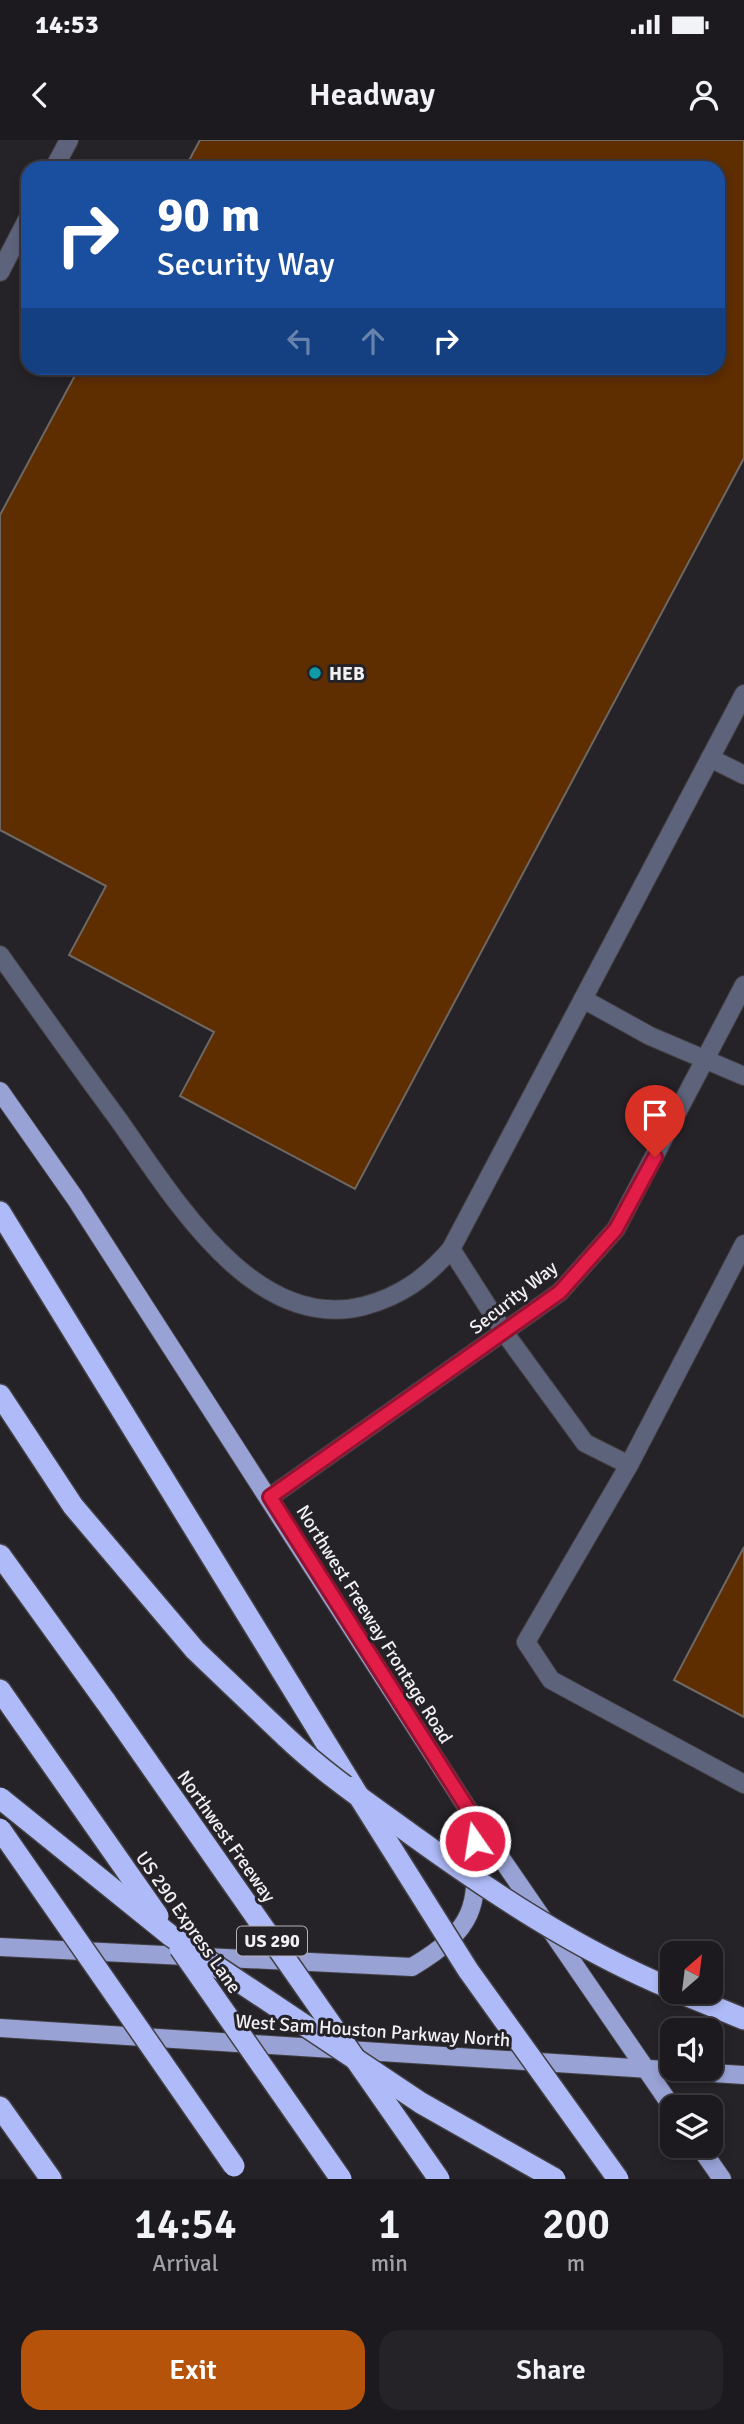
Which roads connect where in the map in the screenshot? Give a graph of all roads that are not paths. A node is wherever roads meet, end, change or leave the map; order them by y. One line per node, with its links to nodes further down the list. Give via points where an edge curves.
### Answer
1 (69, 140): 2 (street)
2 (58, 161)
3 (21, 231): 4 (street)
4 (0, 271)
5 (744, 694): 6 (street)
6 (710, 758): 7 (street); 10 (street)
7 (744, 775)
8 (0, 956): 16 (street, via 182,1209 236,1268 259,1284 307,1307 353,1308 409,1289)
9 (744, 985): 11 (street, Security Way)
10 (583, 999): 11 (street); 16 (street)
11 (706, 1061): 12 (street); 17 (street, Security Way, via 616,1229 560,1292)
12 (744, 1076)
13 (0, 1091): 20 (main road, Northwest Freeway Frontage Road)
14 (0, 1212): 42 (highway, bridge, via 468,1970)
15 (744, 1244): 19 (street)
16 (451, 1249): 17 (street)
17 (504, 1332): 19 (street, via 584,1443); 20 (street, Security Way)
18 (0, 1395): 28 (highway, bridge, via 74,1506 187,1639 318,1767 484,1887 618,1966)
19 (629, 1465): 23 (street, via 526,1642 551,1680)
20 (270, 1497): 25 (main road, Northwest Freeway Frontage Road)
21 (0, 1555): 40 (highway, Northwest Freeway / US 290, bridge)
22 (0, 1690): 39 (highway, US 290 Express Lane, bridge)
23 (744, 1784)
24 (0, 1798): 41 (highway, bridge, via 171,1936 421,2103)
25 (475, 1820): 27 (main road, via 475,1904 454,1940 412,1967); 32 (main road, Northwest Freeway Frontage Road)
26 (0, 1829): 38 (highway, bridge)
27 (0, 1947)
28 (660, 1984)
29 (707, 2004): 30 (highway)
30 (744, 2019)
31 (0, 2028): 32 (main road, West Sam Houston Parkway North)
32 (645, 2068): 33 (main road, West Sam Houston Parkway North); 34 (main road, Northwest Freeway Frontage Road)
33 (744, 2074)
34 (664, 2095)
35 (0, 2107): 37 (highway)
36 (707, 2158): 43 (main road)
37 (51, 2179)
38 (243, 2179)
39 (341, 2179)
40 (439, 2179)
41 (555, 2179)
42 (618, 2179)
43 (722, 2179)

